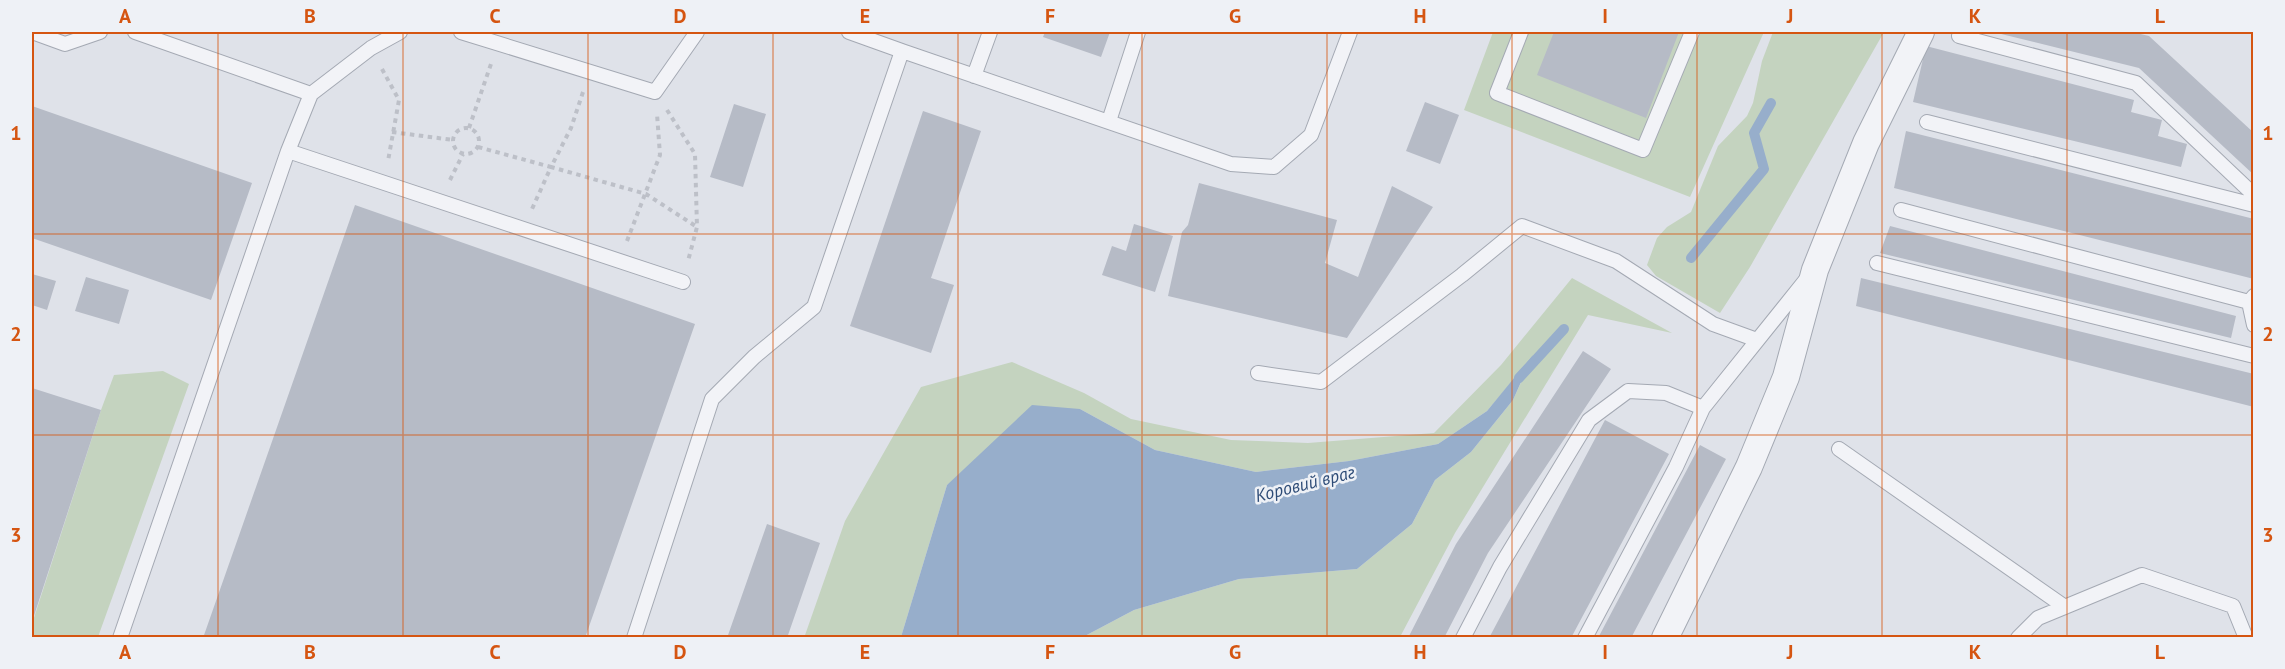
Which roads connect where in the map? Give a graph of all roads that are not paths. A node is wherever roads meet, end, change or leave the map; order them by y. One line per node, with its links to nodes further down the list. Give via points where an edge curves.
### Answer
1 (32, 32): 2 (lane, via 65,44)
2 (100, 32)
3 (135, 32): 17 (lane)
4 (400, 32): 17 (lane, via 371,48)
5 (461, 32): 6 (lane, via 655,92)
6 (697, 32)
7 (849, 32): 15 (lane)
8 (990, 32): 16 (lane)
9 (1138, 32): 18 (lane)
10 (1350, 32): 18 (lane, via 1311,135 1274,167 1231,164)
11 (1521, 32): 12 (lane, via 1497,93 1643,150)
12 (1692, 32)
13 (1921, 32): 25 (street, via 1866,143)
14 (1959, 36): 21 (lane, via 2136,83)
15 (902, 51): 16 (lane); 36 (lane, via 814,307 754,357 712,399)
16 (974, 76): 18 (lane)
17 (311, 94): 20 (lane)
18 (1108, 121)
19 (1927, 122): 22 (lane)
20 (288, 151): 26 (lane); 35 (lane)
21 (2253, 195)
22 (2253, 205)
23 (1901, 210): 27 (lane)
24 (1877, 262): 30 (lane)
25 (1815, 270): 29 (lane); 39 (street, via 1786,377 1749,467)
26 (683, 282)
27 (2251, 299): 28 (lane)
28 (2253, 325)
29 (1757, 340): 31 (lane, via 1713,324 1616,261 1522,226 1321,382); 32 (lane)
30 (2253, 356)
31 (1258, 373)
32 (1703, 408): 37 (lane, via 1666,393 1628,391 1589,420); 38 (lane)
33 (1839, 450): 34 (lane)
34 (2065, 607): 40 (lane, via 2038,618); 41 (lane, via 2142,575 2233,606)
35 (120, 638)
36 (634, 638)
37 (1462, 638)
38 (1585, 638)
39 (1665, 638)
40 (2018, 638)
41 (2246, 638)

